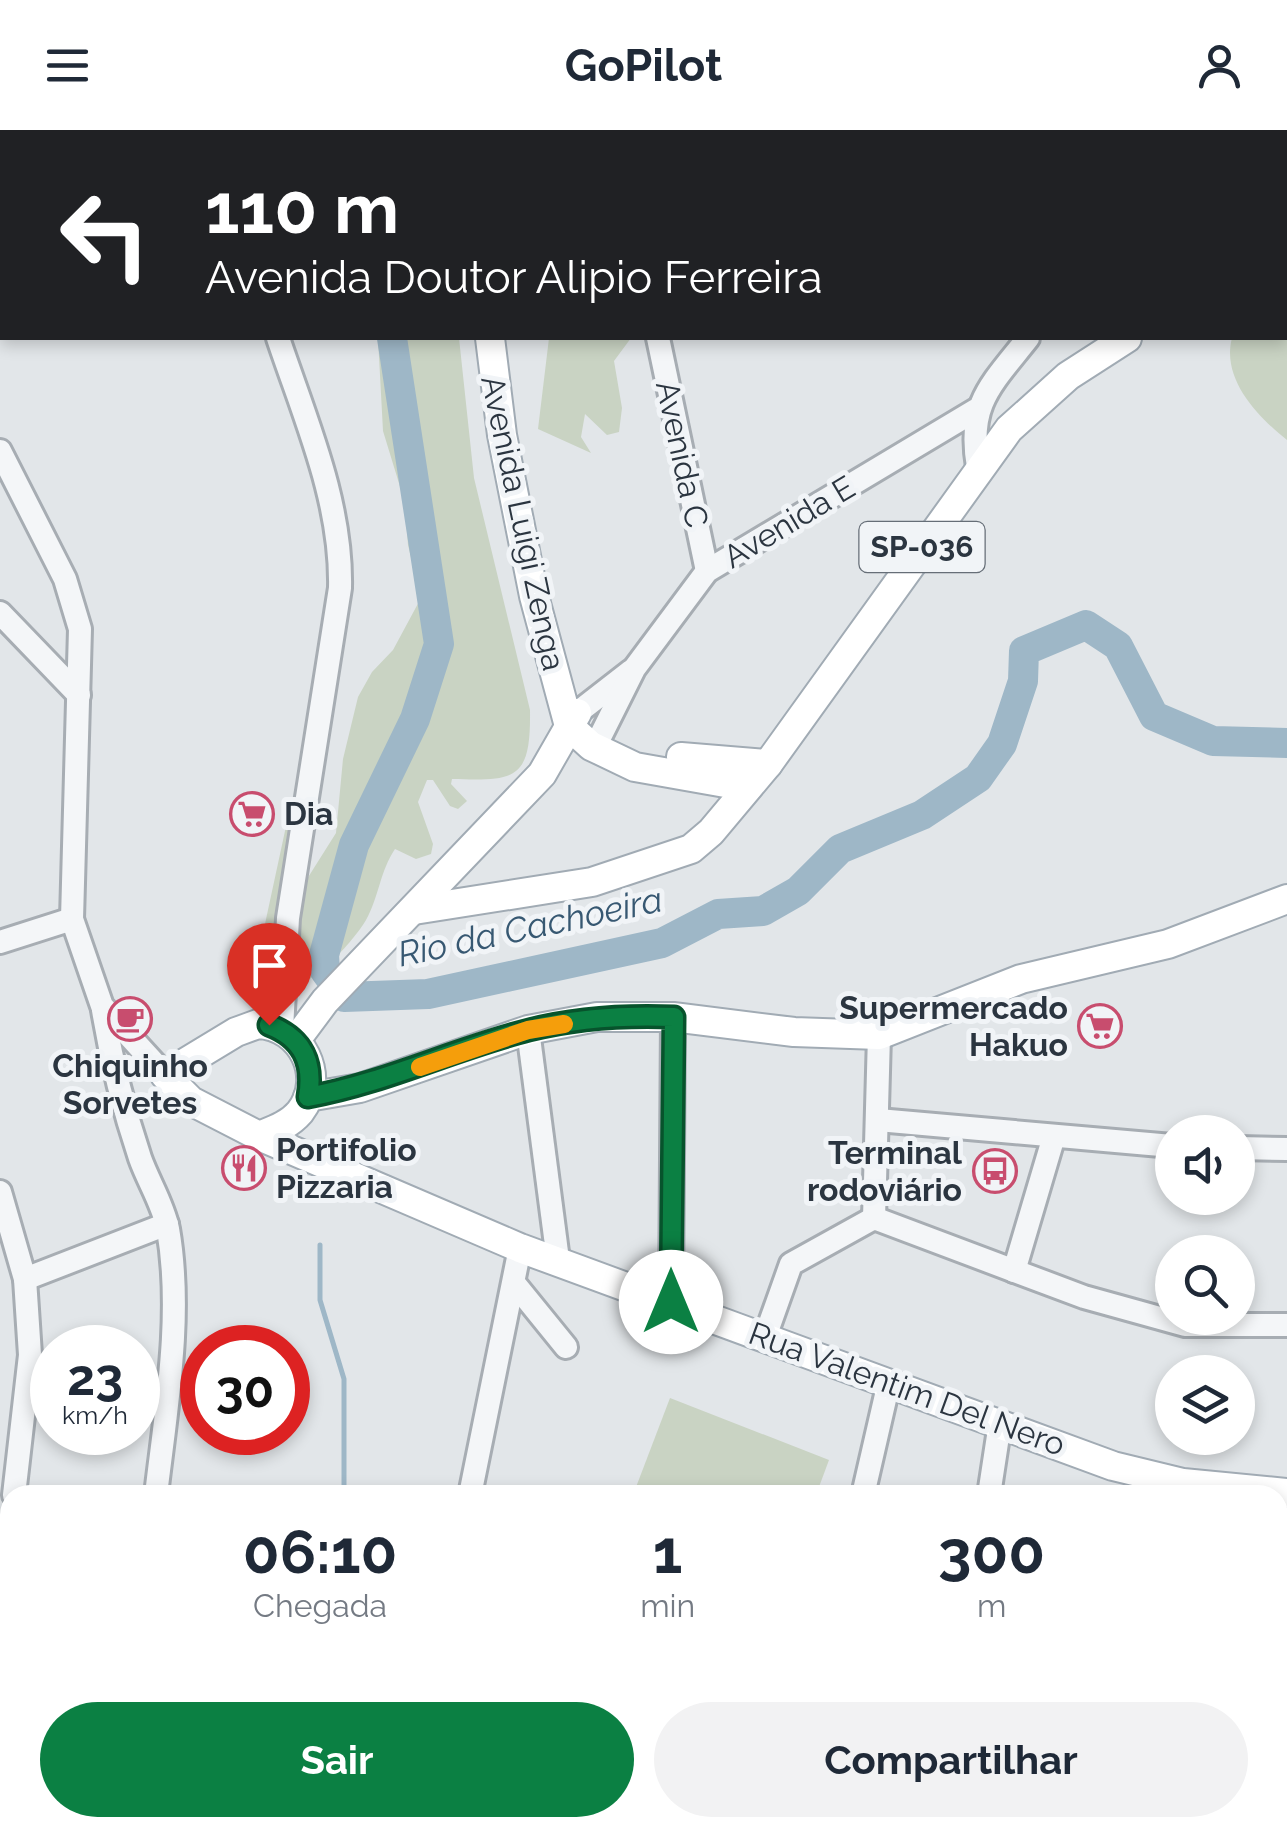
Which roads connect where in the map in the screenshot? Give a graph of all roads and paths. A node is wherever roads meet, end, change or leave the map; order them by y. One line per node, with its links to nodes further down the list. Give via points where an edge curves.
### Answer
1 (279, 340): 27 (street, via 338,521 341,559 288,918)
2 (490, 340): 15 (main road, Avenida Luigi Zenga, via 502,435)
3 (658, 340): 9 (street, Avenida C)
4 (1027, 340): 6 (street)
5 (1124, 340): 8 (main road, SP-036, via 1044,396)
6 (976, 410): 8 (street); 9 (street, Avenida E)
7 (0, 452): 14 (street, via 65,580 80,629)
8 (978, 467): 17 (main road, SP-036)
9 (707, 570): 13 (street, Avenida E)
10 (0, 614): 12 (street)
11 (0, 633): 12 (street)
12 (32, 650): 14 (street)
13 (634, 669): 15 (street, Avenida E); 16 (street, Avenida E)
14 (78, 695): 22 (street)
15 (569, 716): 16 (main road); 18 (main road)
16 (596, 740): 17 (main road, via 651,754); 18 (main road); 19 (main road, via 635,767)
17 (768, 764): 19 (main road, SP-036)
18 (542, 774): 21 (main road)
19 (748, 787): 21 (main road, via 691,849 637,870)
20 (1287, 898): 28 (main road, via 1168,944 1021,979)
21 (414, 910): 27 (main road)
22 (72, 919): 23 (street); 24 (street)
23 (0, 942)
24 (102, 1006): 29 (street); 30 (street)
25 (674, 1017): 26 (main road, via 597,1017); 28 (main road); 46 (street)
26 (528, 1030): 31 (main road, via 360,1088); 42 (street)
27 (289, 1035): 29 (main road, via 258,1024); 31 (main road, via 310,1067)
28 (879, 1035): 32 (street)
29 (165, 1076): 30 (street); 33 (main road, Rua Valentim Del Nero, via 191,1101)
30 (120, 1084): 40 (street)
31 (308, 1097): 33 (main road, via 284,1126)
32 (878, 1120): 34 (street); 39 (street)
33 (259, 1136): 41 (main road, Rua Valentim Del Nero)
34 (1054, 1136): 35 (street); 44 (street)
35 (1155, 1145)
36 (1255, 1148): 37 (street)
37 (1287, 1148)
38 (0, 1192): 43 (street)
39 (874, 1218): 44 (street); 48 (street, via 791,1264)
40 (167, 1224): 43 (street); 53 (street, via 170,1379)
41 (520, 1248): 42 (main road, Rua Valentim Del Nero); 45 (street)
42 (558, 1260): 46 (main road, Rua Valentim Del Nero)
43 (16, 1270): 52 (street, via 30,1355)
44 (1014, 1270): 47 (street, via 1184,1325)
45 (514, 1283): 49 (street); 54 (street)
46 (671, 1302): 48 (main road, Rua Valentim Del Nero)
47 (1287, 1325)
48 (765, 1337): 50 (main road, Rua Valentim Del Nero)
49 (566, 1347)
50 (888, 1382): 51 (main road, Rua Valentim Del Nero); 55 (street)
51 (1000, 1423): 56 (street); 57 (main road, Rua Valentim Del Nero, via 1113,1466)
52 (15, 1485)
53 (157, 1485)
54 (472, 1485)
55 (865, 1485)
56 (991, 1485)
57 (1197, 1485)

